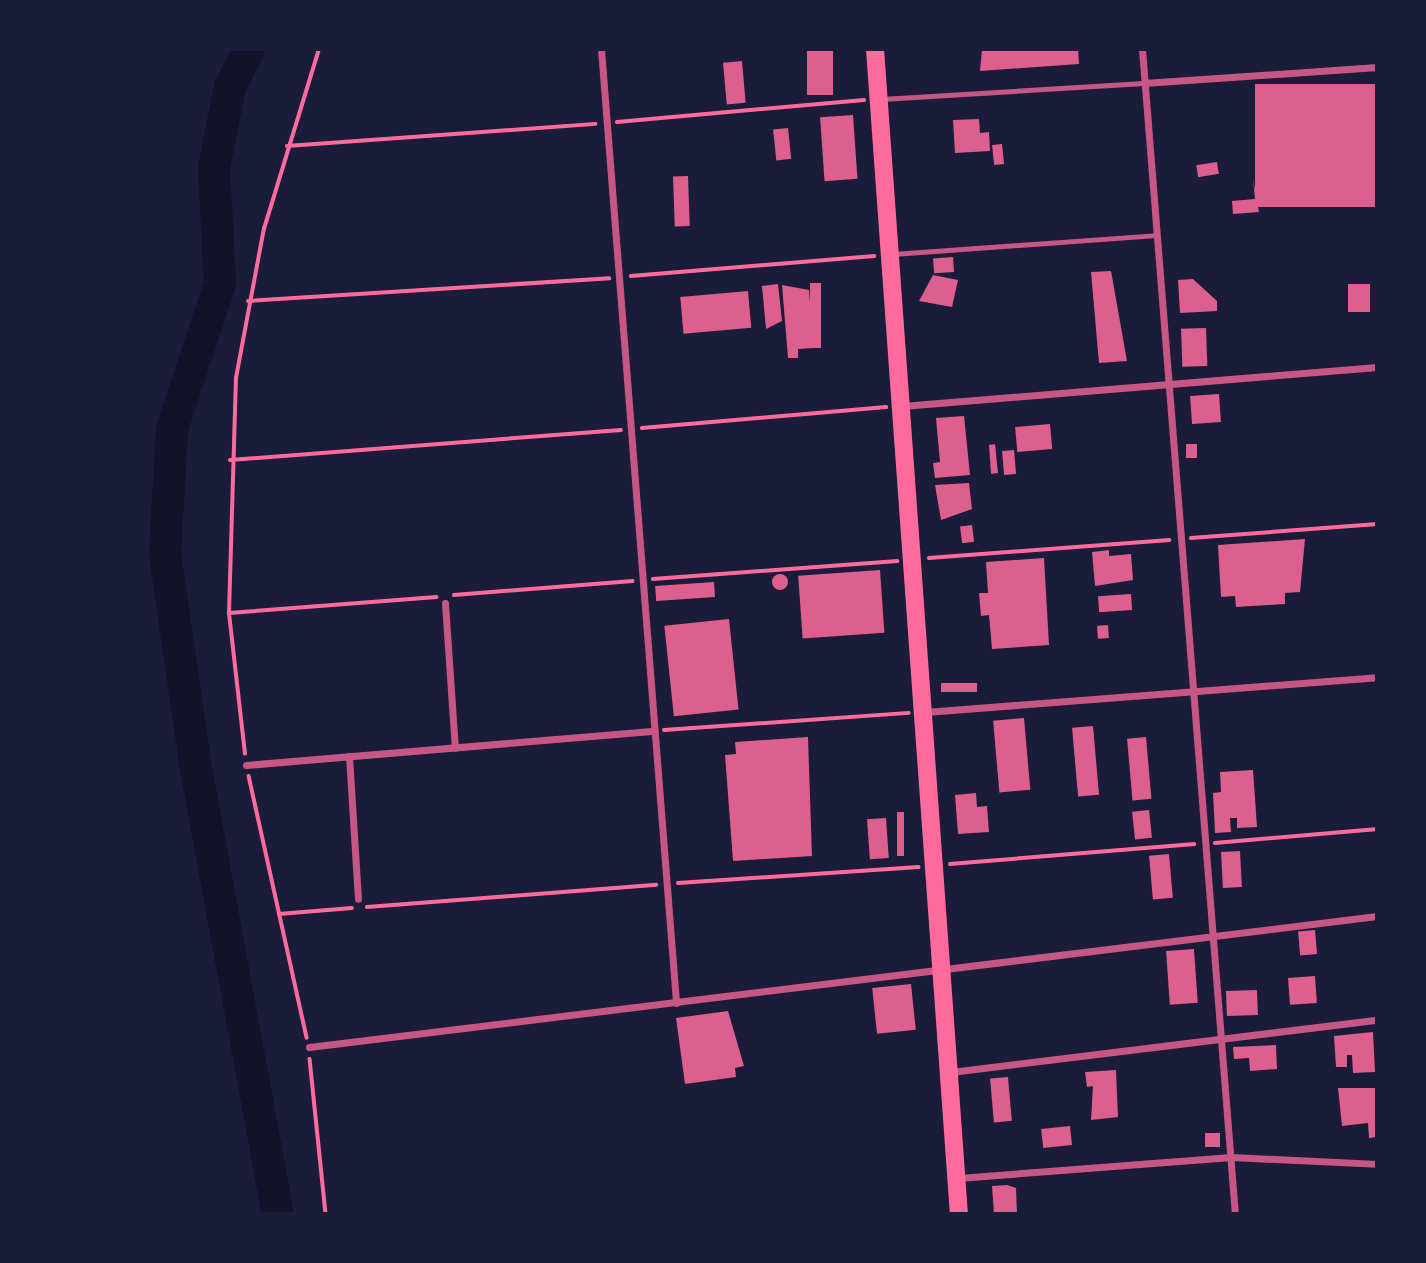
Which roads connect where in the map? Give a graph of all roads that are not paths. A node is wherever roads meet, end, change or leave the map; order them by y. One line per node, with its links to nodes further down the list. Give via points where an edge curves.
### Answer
1 (601, 49): 16 (street)
2 (875, 49): 6 (highway)
3 (1142, 49): 5 (street)
4 (1377, 67): 5 (street)
5 (1144, 83): 6 (lane); 7 (street)
6 (878, 99): 8 (highway)
7 (1156, 235): 8 (lane); 10 (street)
8 (890, 255): 11 (highway)
9 (1377, 367): 10 (street)
10 (1167, 385): 11 (street); 14 (street)
11 (902, 406): 15 (highway)
12 (445, 603): 17 (street)
13 (1377, 677): 14 (street)
14 (1190, 693): 15 (street); 22 (street)
15 (924, 712): 23 (highway)
16 (655, 731): 17 (street); 24 (street)
17 (455, 748): 18 (street)
18 (349, 757): 19 (street); 20 (street)
19 (246, 765)
20 (358, 899)
21 (1377, 916): 22 (street)
22 (1213, 936): 23 (street); 26 (street)
23 (939, 970): 24 (street); 28 (highway)
24 (677, 1003): 27 (street)
25 (1377, 1020): 26 (street)
26 (1219, 1039): 28 (street); 29 (street)
27 (309, 1047)
28 (950, 1073): 31 (highway)
29 (1231, 1157): 30 (street); 31 (street); 33 (street)
30 (1377, 1164)
31 (957, 1178): 32 (highway)
32 (959, 1214)
33 (1235, 1214)

